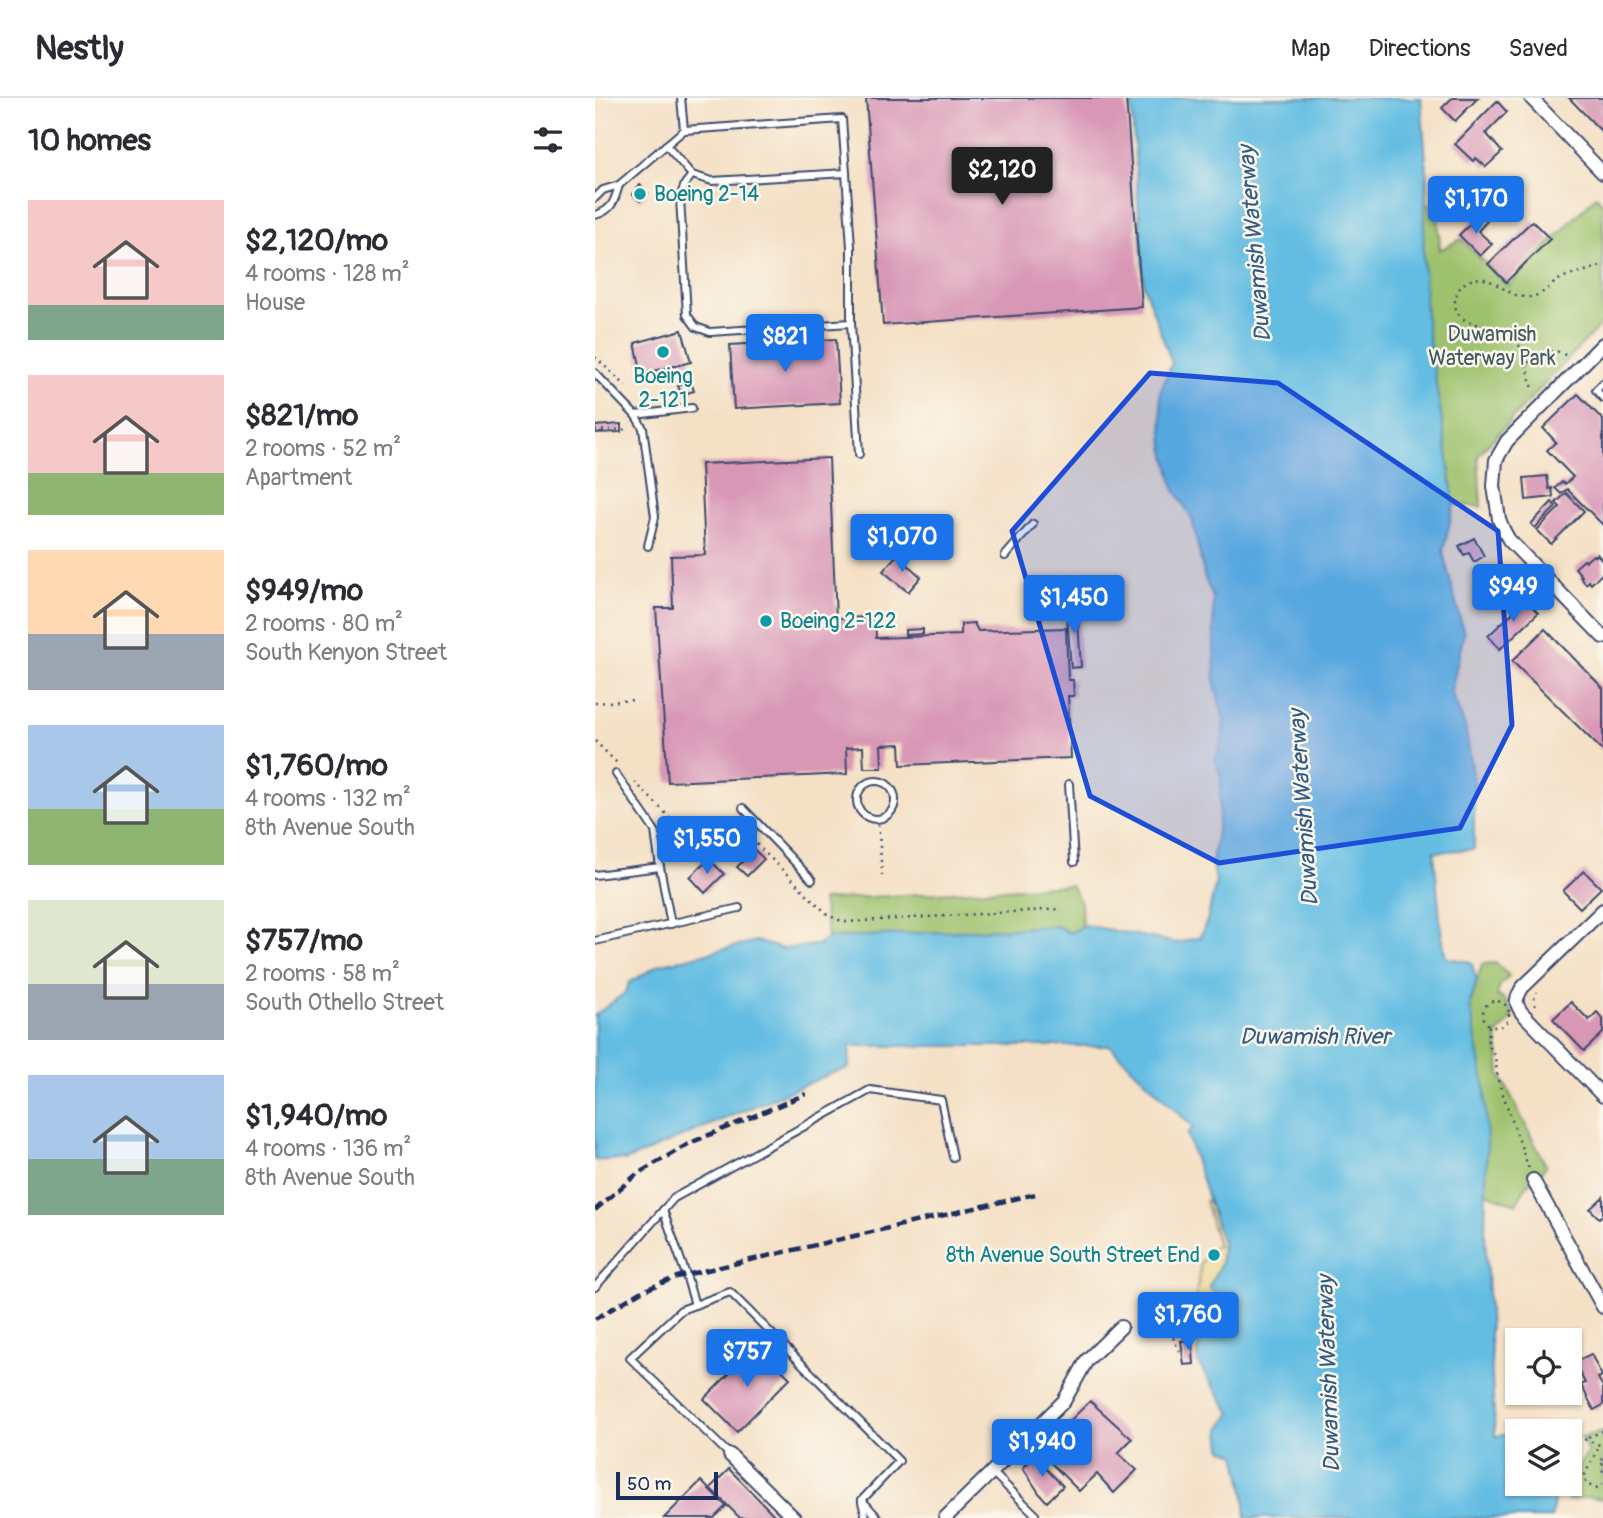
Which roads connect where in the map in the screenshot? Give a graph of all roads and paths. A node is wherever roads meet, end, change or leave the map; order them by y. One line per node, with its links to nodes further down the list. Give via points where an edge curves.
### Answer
1 (681, 98): 3 (lane)
2 (1531, 98): 6 (street)
3 (684, 130): 4 (lane); 5 (lane, via 842,119)
4 (666, 145): 7 (lane); 8 (lane)
5 (846, 173): 7 (lane, via 712,181); 12 (lane, via 852,247)
6 (1603, 173)
7 (692, 175): 12 (lane, via 680,198 687,316 696,327 710,332)
8 (619, 185): 9 (lane); 10 (lane, via 614,203)
9 (595, 198)
10 (595, 215)
11 (1603, 265): 14 (path, via 1560,279 1533,297 1514,294 1481,278 1461,287 1454,303 1460,316 1504,332)
12 (851, 323): 28 (lane)
13 (1603, 345): 32 (street, via 1507,441 1496,460 1494,486 1499,519 1509,540)
14 (1522, 349): 15 (path); 18 (path)
15 (1532, 354): 17 (path, via 1558,351); 18 (path)
16 (595, 357): 21 (path)
17 (1569, 358)
18 (1528, 363): 22 (path)
19 (595, 373): 25 (lane)
20 (1603, 383): 23 (lane, via 1595,390)
21 (626, 386)
22 (1535, 391)
23 (1603, 398)
24 (692, 408): 25 (lane)
25 (635, 415): 30 (lane, via 643,428 655,517)
26 (627, 429): 27 (path)
27 (595, 431)
28 (859, 454)
29 (1033, 524): 31 (lane)
30 (648, 546)
31 (1005, 556)
32 (1603, 637)
33 (634, 700): 34 (path)
34 (595, 703)
35 (616, 774): 40 (lane, via 655,831)
36 (1069, 784): 39 (lane)
37 (743, 808): 43 (lane)
38 (878, 818): 38 (lane, via 891,812 895,800 887,784 875,780 864,785 857,802 867,817); 42 (path)
39 (1074, 862)
40 (660, 867): 41 (lane); 46 (lane)
41 (595, 875)
42 (882, 875)
43 (812, 880)
44 (739, 908): 46 (lane)
45 (1603, 910): 52 (street, via 1516,999 1522,1013)
46 (671, 923): 47 (lane)
47 (595, 941)
48 (1541, 988): 49 (path, via 1534,999)
49 (1538, 1013)
50 (1488, 1025): 50 (path, via 1483,1016 1486,1005 1497,1002 1505,1006 1506,1022 1498,1027); 51 (path); 54 (path, via 1496,1073)
51 (1482, 1026)
52 (1603, 1096)
53 (953, 1157): 55 (lane, via 941,1100 870,1090 674,1198)
54 (1533, 1180): 59 (street)
55 (663, 1210): 56 (lane); 58 (lane)
56 (595, 1287)
57 (1157, 1300): 63 (path, via 1168,1313)
58 (695, 1305): 65 (lane, via 681,1310 630,1358); 70 (lane, via 730,1292 899,1461)
59 (1603, 1307)
60 (1187, 1326): 62 (path)
61 (1121, 1327): 67 (street, via 1087,1360 1065,1401)
62 (1173, 1328)
63 (1181, 1353)
64 (1603, 1431): 69 (path, via 1584,1439 1600,1445 1585,1474 1586,1485 1596,1488)
65 (730, 1455): 72 (street)
66 (1603, 1460): 68 (path)
67 (992, 1472): 71 (lane); 75 (street)
68 (1603, 1475)
69 (1603, 1484)
70 (862, 1500): 73 (lane); 74 (lane)
71 (1035, 1514)
72 (794, 1518)
73 (866, 1518)
74 (879, 1518)
75 (945, 1518)

